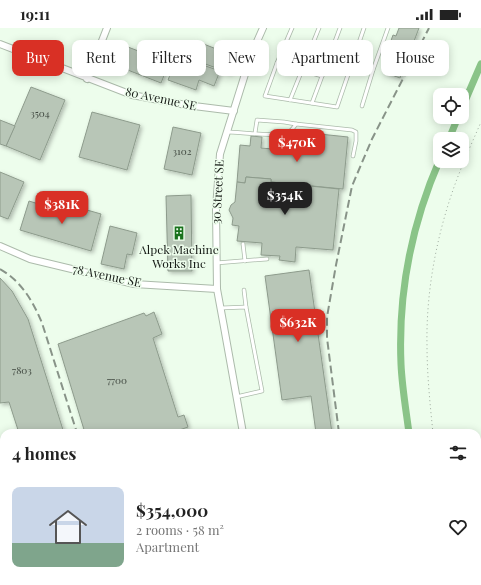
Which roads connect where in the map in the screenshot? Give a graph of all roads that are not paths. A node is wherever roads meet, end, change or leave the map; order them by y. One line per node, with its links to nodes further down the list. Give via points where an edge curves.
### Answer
1 (107, 28): 19 (street)
2 (263, 28): 23 (street, 30 Street SE, via 251,55)
3 (292, 28): 8 (lane)
4 (318, 28): 9 (lane)
5 (340, 28): 10 (lane)
6 (364, 28): 11 (lane)
7 (388, 28): 14 (lane)
8 (287, 40)
9 (313, 40)
10 (336, 40)
11 (360, 40)
12 (0, 44): 19 (street, 80 Avenue SE)
13 (277, 63): 20 (lane, via 265,96)
14 (373, 70)
15 (299, 76): 20 (lane)
16 (322, 76): 21 (lane)
17 (348, 76): 21 (lane, via 337,107)
18 (371, 76): 22 (lane)
19 (87, 78): 23 (street, 80 Avenue SE, via 132,95)
20 (290, 100): 21 (lane)
21 (312, 103)
22 (362, 106)
23 (234, 111): 25 (street, 30 Street SE)
24 (296, 124): 26 (lane, via 291,131 281,134); 26 (lane, via 257,120); 27 (lane, via 356,132)
25 (227, 132): 26 (lane); 32 (street, 30 Street SE, via 220,154 216,208)
26 (255, 133)
27 (353, 156)
28 (243, 244): 31 (lane)
29 (0, 246): 33 (street, 78 Avenue SE, via 30,259 134,284)
30 (267, 259): 31 (lane)
31 (245, 261): 32 (lane)
32 (216, 263): 33 (street, 30 Street SE)
33 (217, 288): 36 (street, 30 Street SE)
34 (244, 290): 35 (lane)
35 (246, 307): 36 (lane); 37 (lane, via 262,391)
36 (221, 308): 37 (street, 30 Street SE)
37 (236, 397): 38 (street, 30 Street SE)
38 (242, 429)

